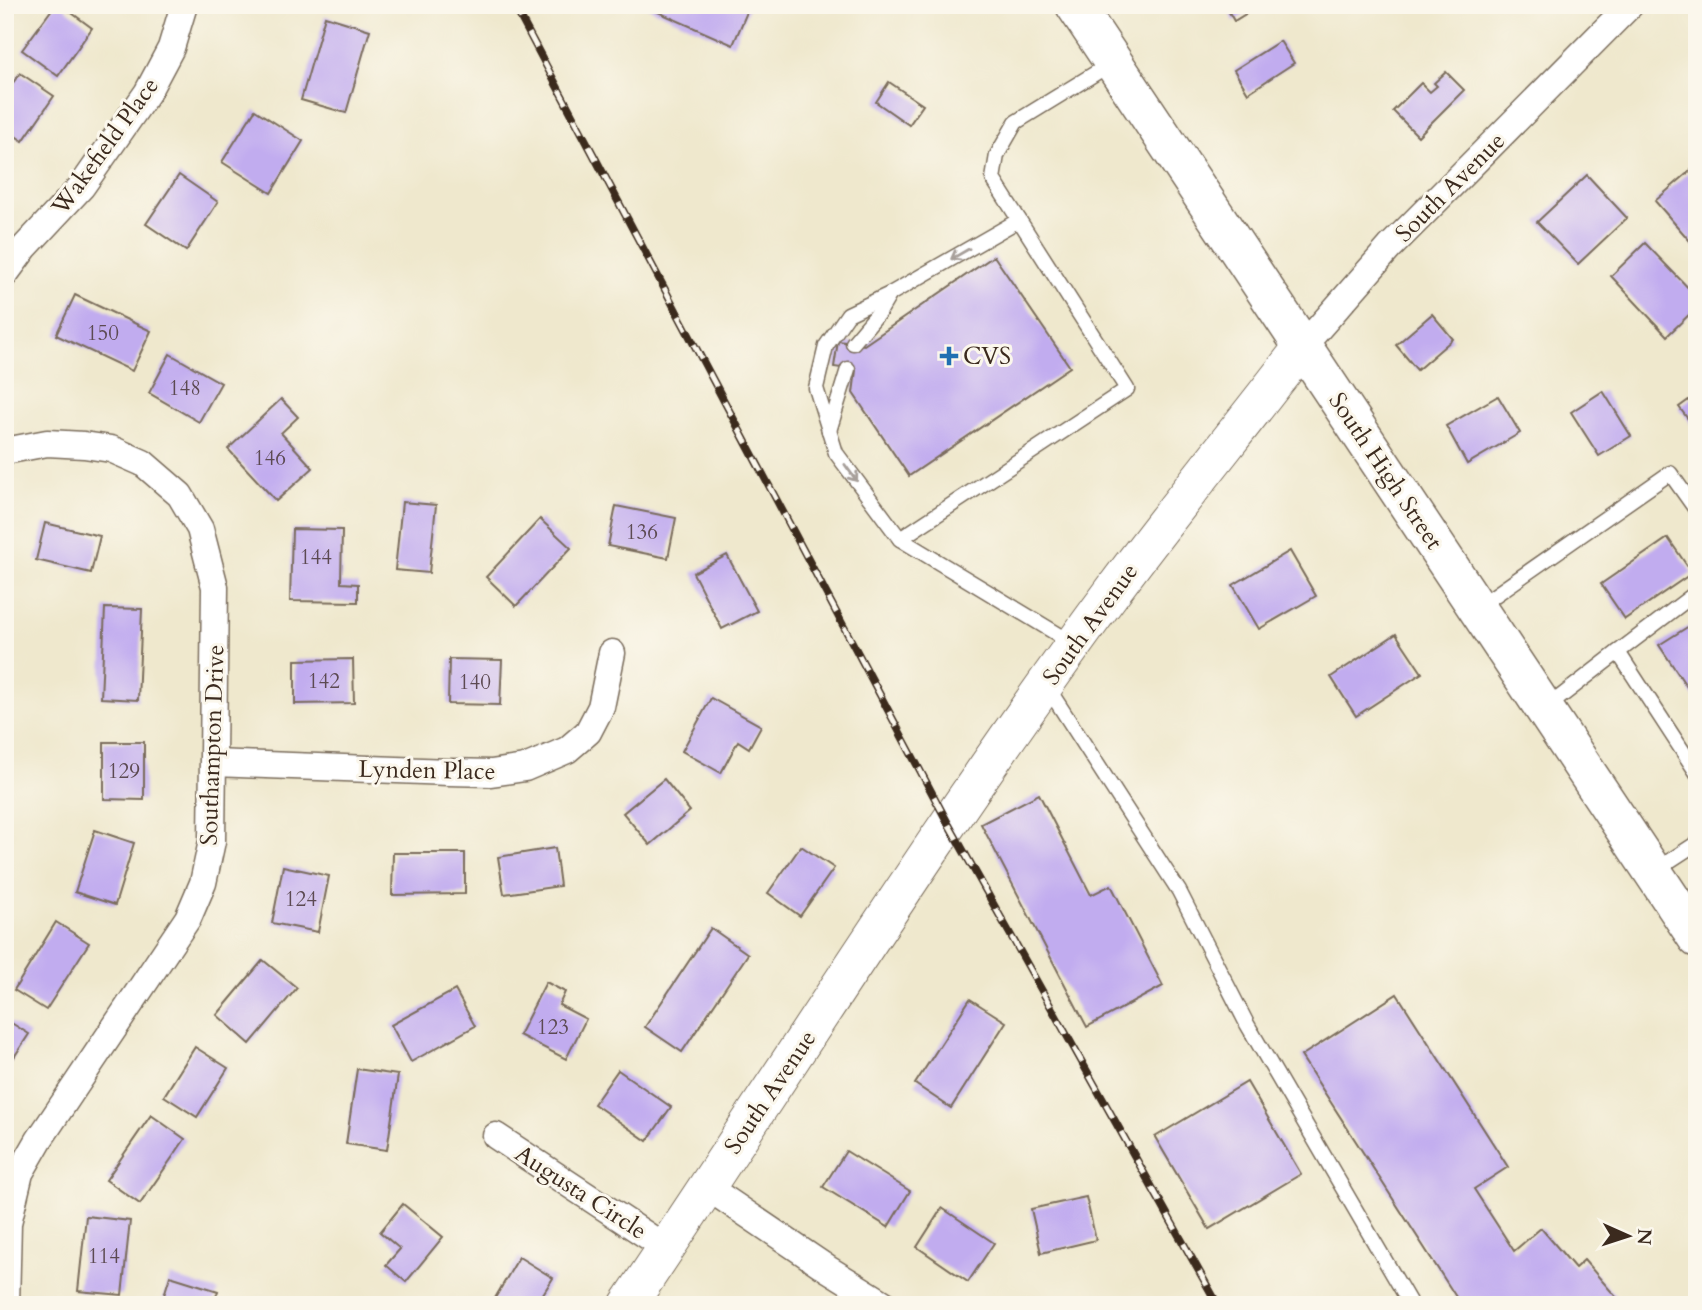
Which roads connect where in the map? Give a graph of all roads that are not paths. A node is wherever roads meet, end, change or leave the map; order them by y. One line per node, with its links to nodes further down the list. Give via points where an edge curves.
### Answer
1 (184, 5): 6 (street, Wakefield Place, via 171,48 147,93 82,186)
2 (1075, 5): 4 (main road, South High Street)
3 (1630, 5): 9 (street, South Avenue, via 1390,247)
4 (1113, 62): 5 (lane, via 1016,122 997,155 992,179); 9 (main road, South High Street)
5 (1019, 220): 7 (lane, one-way to 7); 14 (lane, via 1127,389)
6 (5, 274)
7 (890, 294): 8 (lane); 11 (lane, via 848,314 826,346 816,388)
8 (853, 344)
9 (1303, 346): 16 (main road, South High Street); 17 (street, South Avenue)
10 (848, 369): 11 (lane)
11 (829, 431): 14 (lane, one-way to 14, via 836,453)
12 (5, 450): 22 (street, Southampton Drive, via 47,443 111,449 143,463 180,495 200,529 215,587)
13 (1697, 511): 16 (lane, via 1670,473)
14 (900, 539): 17 (lane)
15 (1697, 592): 18 (lane)
16 (1477, 608): 21 (main road, South High Street)
17 (1075, 644): 20 (street, South Avenue)
18 (1618, 652): 21 (lane); 23 (lane)
19 (612, 653): 22 (street, Lynden Place, via 601,707 588,732 567,750 525,768 491,773)
20 (1046, 685): 28 (street, South Avenue); 33 (lane, via 1179,891 1247,1024)
21 (1545, 709): 25 (main road, South High Street)
22 (214, 763): 30 (street, Southampton Drive, via 212,841 203,883 188,918 20,1173 8,1223)
23 (1697, 773)
24 (1697, 843): 25 (lane)
25 (1653, 872): 26 (main road, South High Street)
26 (1697, 937)
27 (496, 1136): 29 (street, Augusta Circle)
28 (707, 1187): 29 (street, South Avenue); 32 (street)
29 (666, 1248): 31 (street, South Avenue)
30 (6, 1305)
31 (628, 1305)
32 (886, 1305)
33 (1411, 1305)

